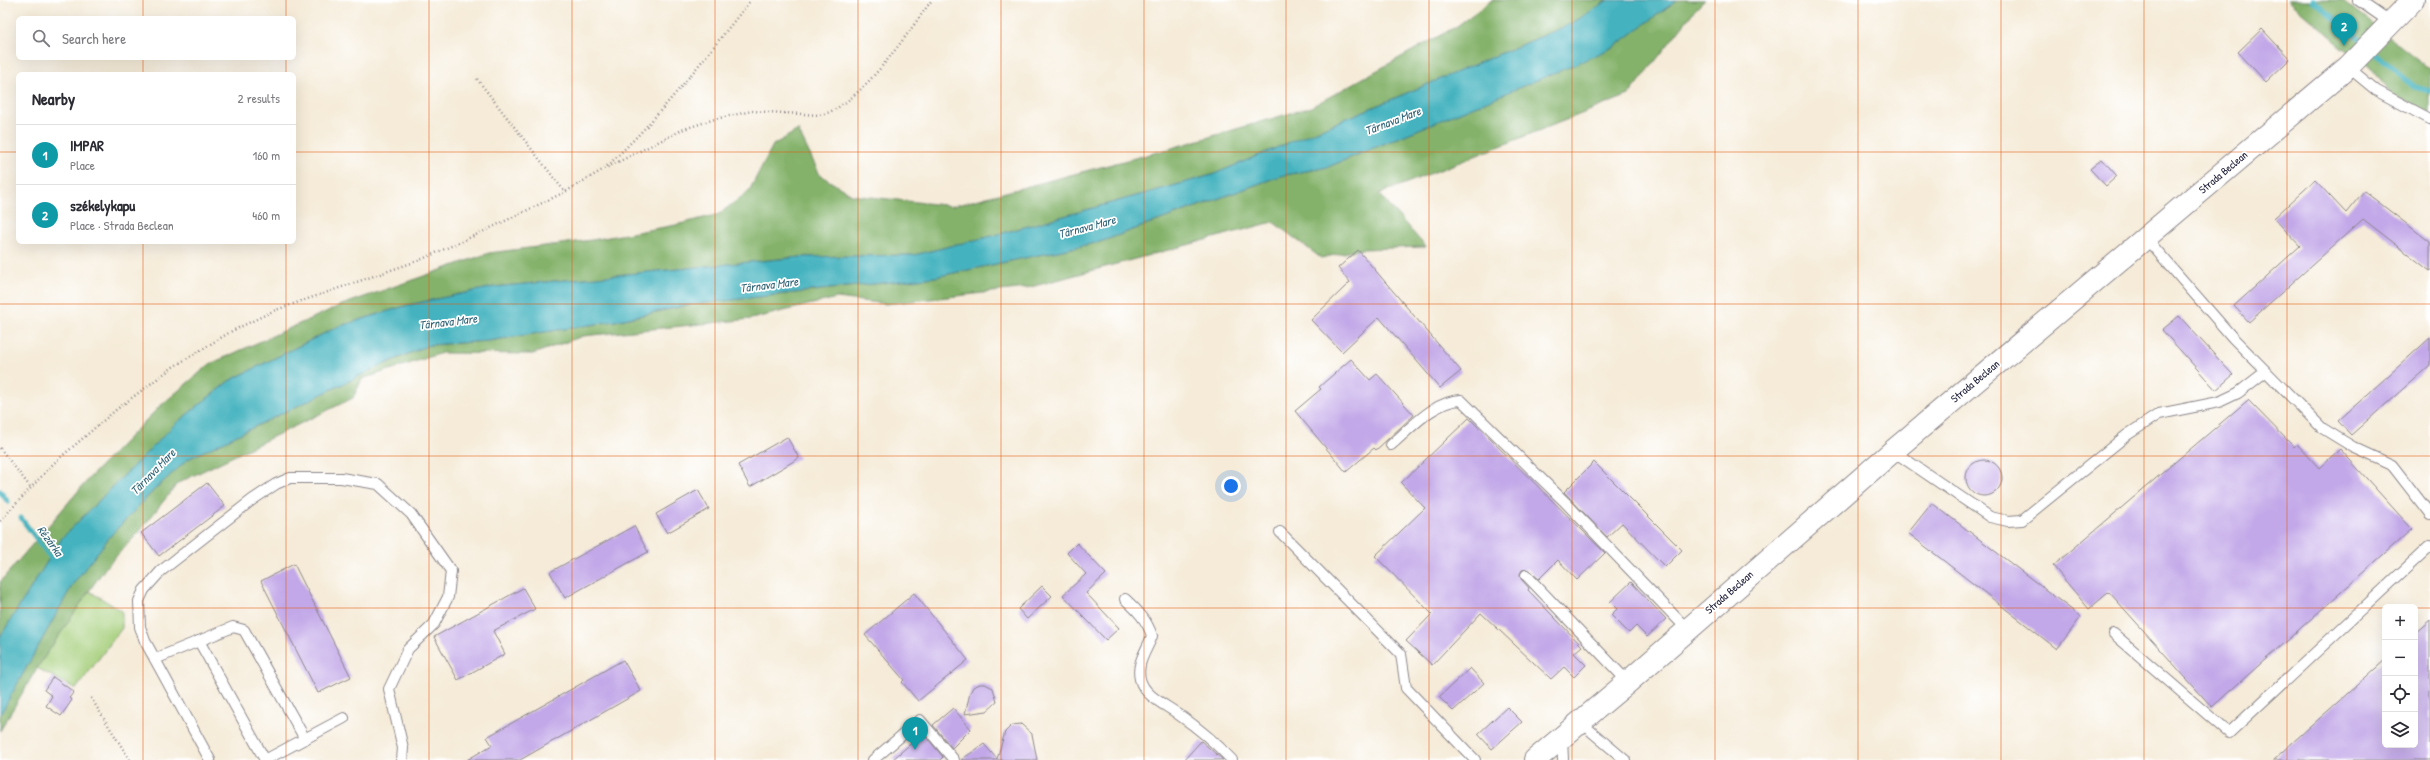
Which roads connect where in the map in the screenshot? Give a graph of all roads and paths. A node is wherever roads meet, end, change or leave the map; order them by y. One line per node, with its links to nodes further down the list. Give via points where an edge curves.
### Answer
1 (751, 0): 9 (path, via 676,93)
2 (932, 0): 9 (path, via 901,42 849,102 832,112 819,115 752,111 715,119 684,129)
3 (2358, 0): 5 (lane)
4 (2413, 0): 5 (main road, Strada Beclean)
5 (2386, 28): 6 (main road, Strada Beclean)
6 (2354, 61): 8 (lane, via 2377,92); 11 (main road, Strada Beclean)
7 (477, 79): 10 (path)
8 (2430, 119)
9 (604, 169): 10 (path)
10 (565, 192): 16 (path, via 420,260 273,311 232,331 173,367 117,409 54,463)
11 (2145, 237): 12 (lane); 15 (main road, Strada Beclean)
12 (2264, 372): 15 (lane, via 2238,393 2219,402 2158,414 2127,435 2022,520 2008,521 1990,517); 17 (lane, via 2322,428 2353,447 2392,465)
13 (1391, 445): 23 (lane, via 1426,415 1449,400 1461,400 1565,502)
14 (0, 448): 16 (path)
15 (1893, 451): 23 (main road, Strada Beclean)
16 (31, 488): 18 (path)
17 (2430, 514)
18 (0, 521)
19 (1280, 532): 39 (lane, via 1401,654 1406,688)
20 (2430, 546): 24 (lane, via 2229,733)
21 (1526, 575): 27 (lane)
22 (1125, 599): 38 (lane, via 1149,626 1152,636 1139,668 1139,679 1143,687)
23 (1687, 629): 27 (main road, Strada Beclean)
24 (2114, 634)
25 (199, 641): 26 (lane); 32 (lane, via 233,627 244,630); 32 (lane, via 265,760)
26 (155, 659): 34 (lane); 35 (lane, via 140,627 139,601 144,590 161,571 252,500 290,478 341,478 378,484 412,514 451,571 448,597 434,624 408,648 389,689 403,748)
27 (1628, 682): 30 (main road, Strada Beclean)
28 (91, 698): 33 (path)
29 (344, 718): 32 (lane)
30 (1580, 722): 31 (main road, Strada Beclean); 42 (lane)
31 (1562, 737): 40 (main road, Strada Beclean); 41 (lane)
32 (305, 739)
33 (130, 760)
34 (210, 760)
35 (402, 760)
36 (872, 760): 37 (lane, via 920,720)
37 (954, 760)
38 (1232, 760)
39 (1475, 760)
40 (1535, 760)
41 (1563, 760)
42 (1625, 760)

